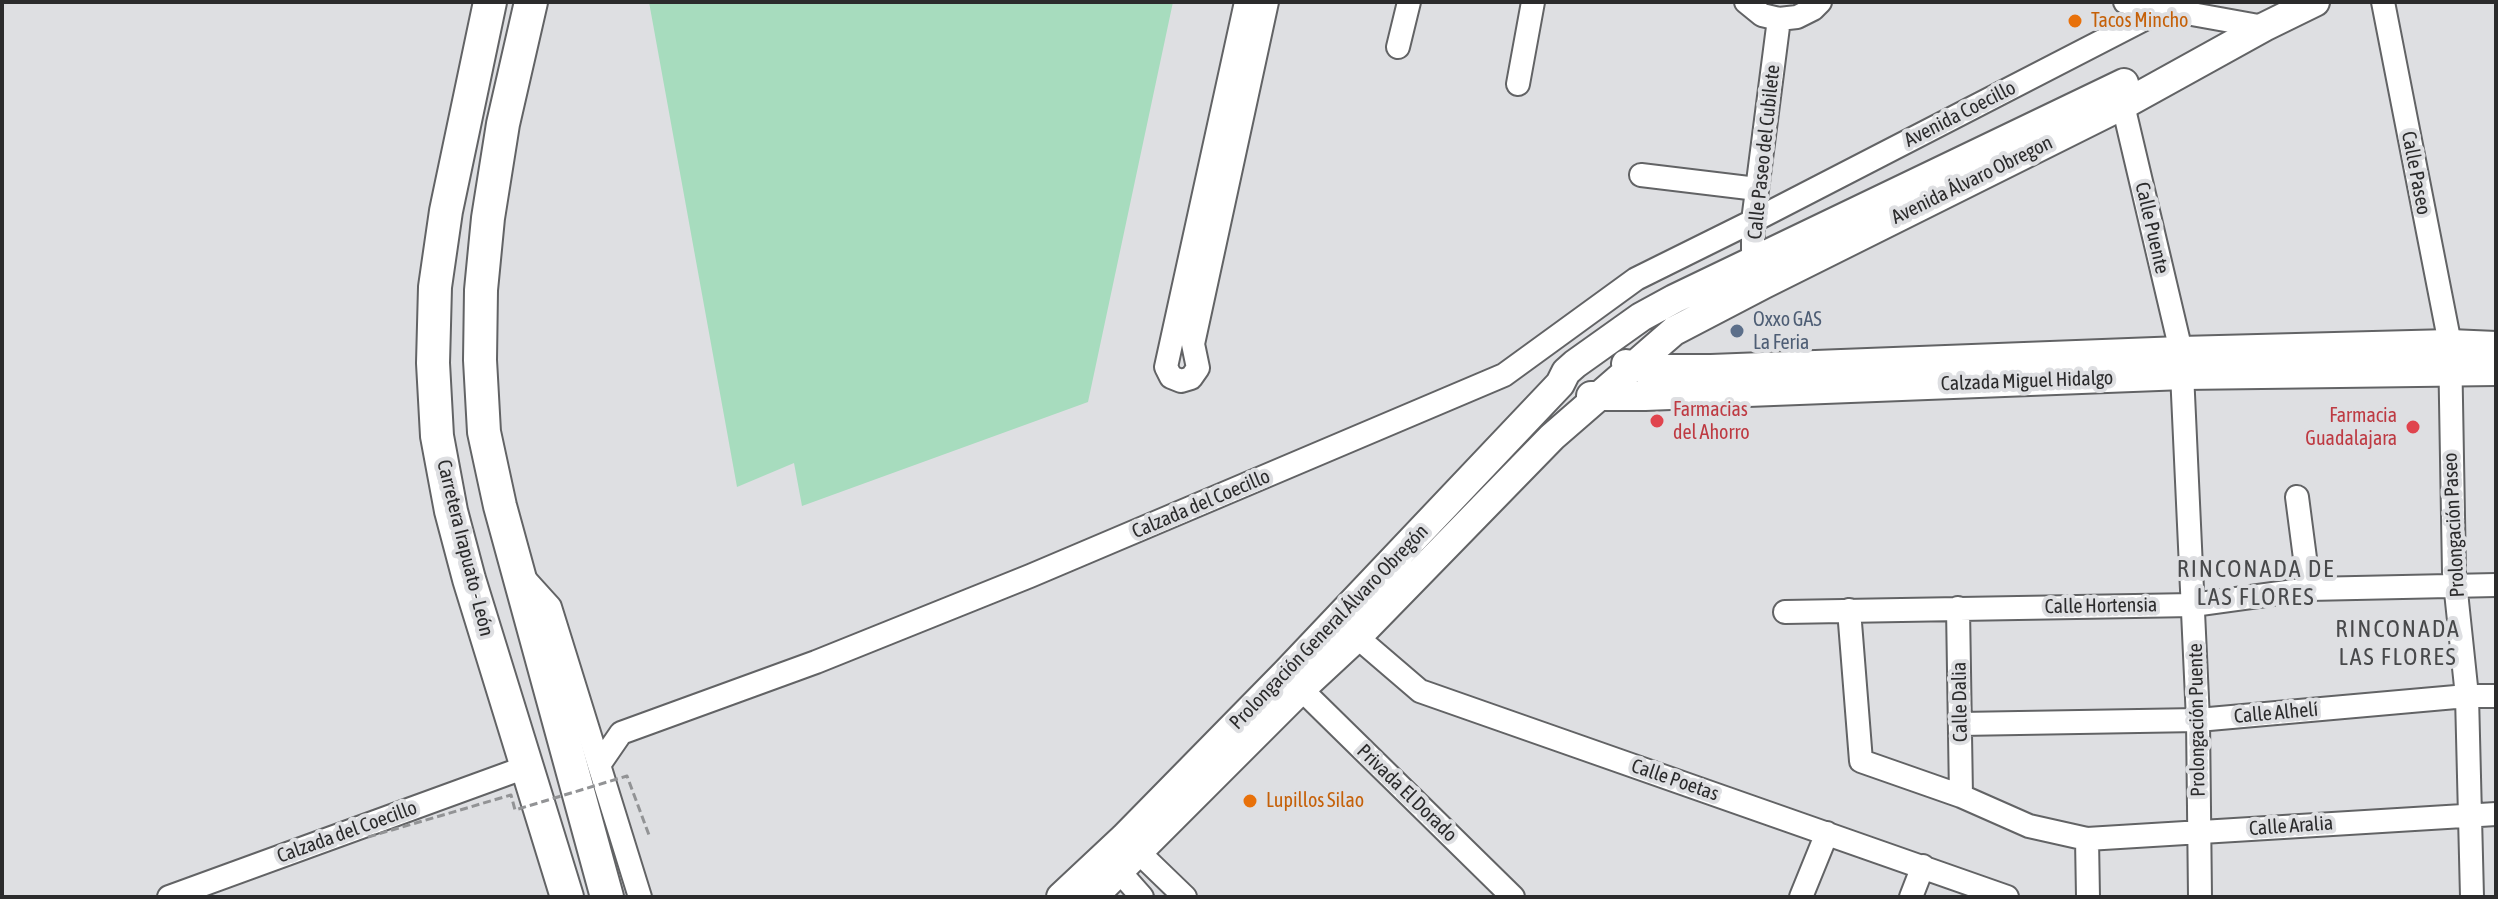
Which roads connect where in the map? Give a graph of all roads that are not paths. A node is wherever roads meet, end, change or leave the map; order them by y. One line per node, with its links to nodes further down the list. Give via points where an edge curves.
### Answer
1 (490, 2): 51 (highway, Carretera Irapuato - León, via 446,211 435,287 433,363 437,436 451,511)
2 (531, 2): 34 (highway, via 503,124 481,290 484,432)
3 (1246, 2): 18 (street)
4 (1267, 2): 18 (street)
5 (1409, 2): 15 (street)
6 (1533, 2): 16 (street)
7 (1746, 2): 14 (street, via 1762,15)
8 (1820, 2): 14 (street, via 1797,17)
9 (2125, 2): 12 (street)
10 (2315, 2): 13 (main road, Avenida Álvaro Obregon)
11 (2383, 2): 26 (street, Calle Paseo)
12 (2166, 8): 13 (street); 21 (street, Avenida Coecillo)
13 (2266, 14): 17 (main road, Avenida Álvaro Obregon); 22 (main road, Avenida Álvaro Obregon)
14 (1779, 19): 20 (street, Calle Paseo del Cubilete)
15 (1398, 47)
16 (1518, 84)
17 (2123, 105): 22 (main road, Avenida Álvaro Obregon); 27 (street, Calle Puente)
18 (1228, 129): 18 (street, via 1166,367 1181,381 1198,368 1193,344)
19 (1641, 175): 20 (street)
20 (1757, 189): 21 (street, Calle Paseo del Cubilete)
21 (1753, 221): 22 (street, Calle Paseo del Cubilete); 24 (street, Calzada del Coecillo, via 1636,279)
22 (1759, 272): 23 (main road, Avenida Álvaro Obregon); 29 (main road, Avenida Álvaro Obregon, via 1641,317)
23 (1693, 321): 28 (main road, Avenida Álvaro Obregon); 30 (main road)
24 (1547, 342): 29 (street); 49 (street, Calzada del Coecillo, via 1504,375 1074,558 816,662)
25 (2496, 346): 26 (main road, Calzada Miguel Hidalgo)
26 (2450, 357): 27 (main road, Calzada Miguel Hidalgo); 31 (main road, Calzada Miguel Hidalgo); 36 (street, Prolongación Paseo)
27 (2182, 363): 30 (main road, Calzada Miguel Hidalgo); 32 (main road, Calzada Miguel Hidalgo); 38 (street, Prolongación Puente)
28 (1634, 366): 29 (main road, Calzada Miguel Hidalgo); 30 (main road, Calzada Miguel Hidalgo); 32 (main road, Prolongación General Álvaro Obregón)
29 (1576, 367): 32 (main road, Calzada Miguel Hidalgo); 58 (main road, Prolongación General Álvaro Obregón, via 1286,673)
30 (1711, 369)
31 (2496, 371)
32 (1595, 397): 42 (main road, Prolongación General Álvaro Obregón)
33 (2297, 497): 37 (street)
34 (518, 572): 46 (street, via 550,607); 62 (highway)
35 (2496, 585): 36 (street, Calle Hortensia)
36 (2456, 586): 37 (street, Calle Hortensia); 44 (street, Prolongación Paseo)
37 (2309, 589): 38 (street, Calle Hortensia)
38 (2193, 605): 39 (street, Calle Hortensia); 47 (street, Prolongación Puente)
39 (1958, 608): 40 (street, Calle Hortensia); 48 (street, Calle Dalia)
40 (1849, 610): 41 (street, Calle Hortensia); 52 (street, Calle Aralia, via 1861,761)
41 (1785, 612)
42 (1357, 637): 43 (main road, Prolongación General Álvaro Obregón); 56 (street, Calle Poetas, via 1420,691)
43 (1301, 689): 58 (main road, Prolongación General Álvaro Obregón); 68 (street, Privada El Dorado)
44 (2467, 696): 45 (street, Calle Alhelí); 47 (street, Calle Alhelí); 53 (street, Prolongación Paseo)
45 (2496, 696)
46 (584, 715): 49 (street); 50 (street)
47 (2198, 720): 48 (street, Calle Alhelí); 55 (street, Prolongación Puente)
48 (1960, 724): 52 (street, Calle Dalia)
49 (621, 733): 50 (street)
50 (599, 765): 63 (street)
51 (526, 767): 60 (street, Calzada del Coecillo); 61 (highway, Carretera Irapuato - León)
52 (1961, 796): 57 (street, Calle Aralia, via 2029,826)
53 (2470, 814): 54 (street, Calle Aralia); 55 (street, Calle Aralia); 74 (street, Prolongación Paseo)
54 (2496, 814)
55 (2199, 832): 57 (street, Calle Aralia); 73 (street, Prolongación Puente)
56 (1827, 833): 59 (street, Calle Poetas); 69 (street)
57 (2087, 839): 72 (street)
58 (1127, 854): 64 (main road, Prolongación General Álvaro Obregón); 65 (main road, Prolongación General Álvaro Obregón); 66 (street); 67 (street)
59 (1923, 866): 70 (street); 71 (street, Calle Poetas)
60 (169, 897)
61 (567, 897)
62 (607, 897)
63 (640, 897)
64 (1061, 897)
65 (1093, 897)
66 (1142, 897)
67 (1185, 897)
68 (1513, 897)
69 (1801, 897)
70 (1911, 897)
71 (2007, 897)
72 (2088, 897)
73 (2200, 897)
74 (2472, 897)

